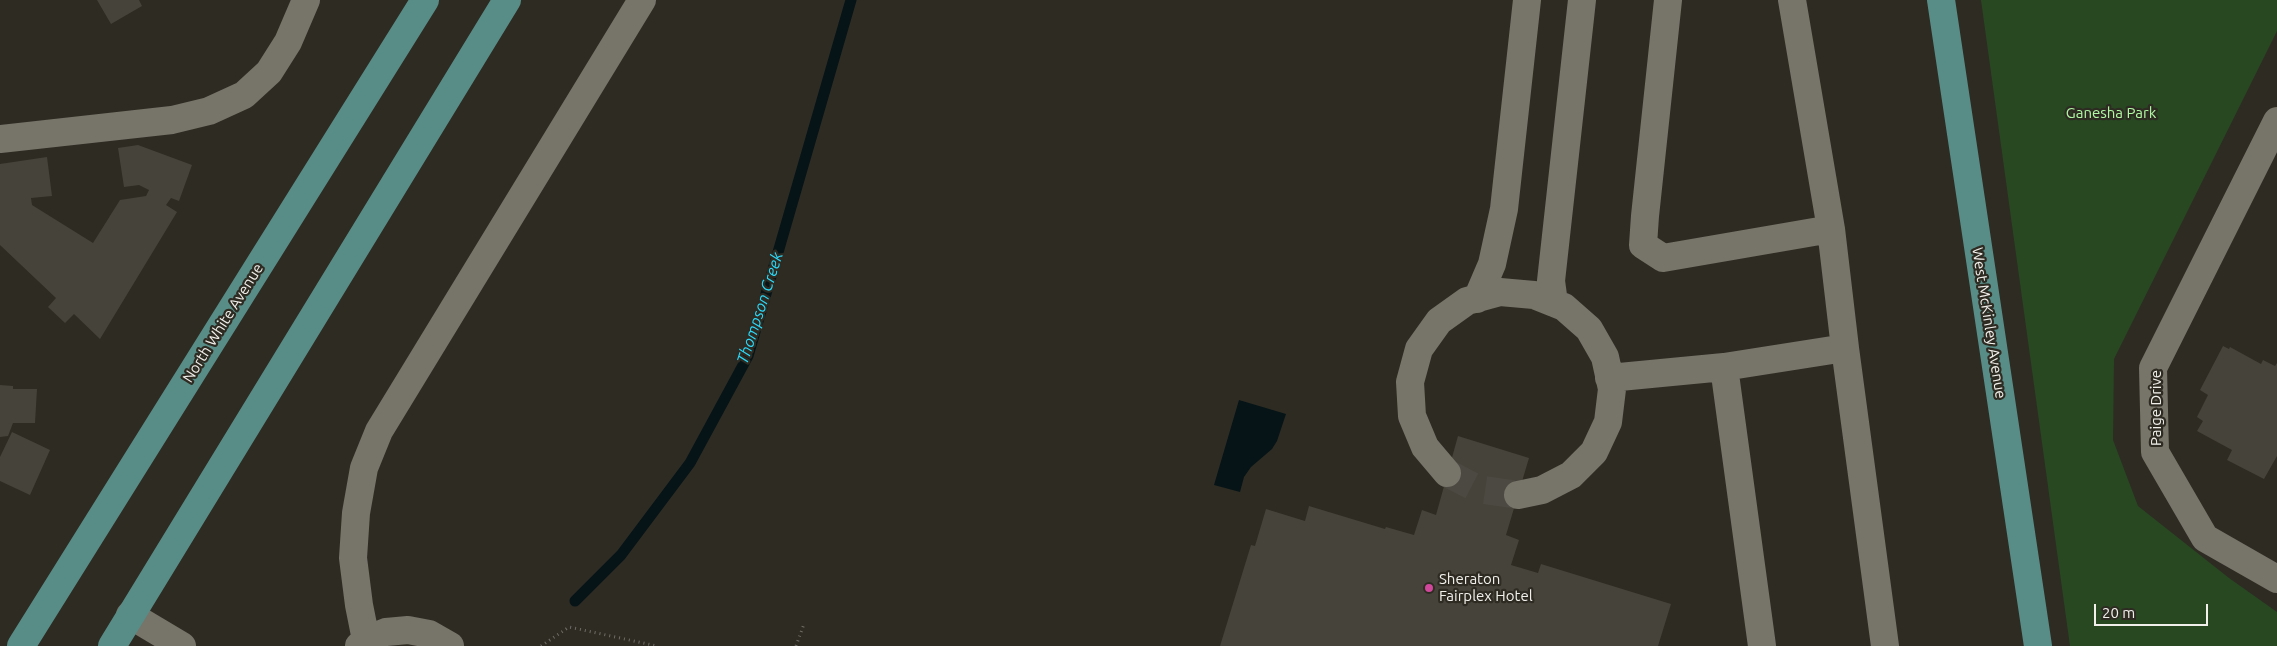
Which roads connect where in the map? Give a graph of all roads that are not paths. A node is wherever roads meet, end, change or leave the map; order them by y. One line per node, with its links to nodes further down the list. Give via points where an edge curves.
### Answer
1 (306, 0): 11 (street, via 288,42 269,72 244,95 218,107 172,120)
2 (425, 0): 23 (main road, North White Avenue)
3 (507, 0): 21 (main road)
4 (642, 0): 22 (street, via 379,430 364,468 356,513 354,549)
5 (1527, 0): 13 (street, via 1504,209 1492,264)
6 (1582, 0): 14 (street, via 1551,281)
7 (1668, 0): 12 (street, via 1644,246 1663,258)
8 (1792, 0): 12 (street)
9 (1941, 0): 29 (main road, West McKinley Avenue)
10 (2277, 121): 20 (street, Paige Drive, via 2153,368 2155,452 2205,538)
11 (0, 139)
12 (1830, 229): 15 (street)
13 (1477, 299): 14 (street, via 1500,292 1534,295); 18 (street, via 1467,301 1439,321 1419,349 1410,382 1412,416 1425,447)
14 (1554, 303): 17 (street, via 1564,307 1589,329 1605,358)
15 (1844, 348): 16 (street); 28 (street)
16 (1724, 367): 17 (street); 27 (street)
17 (1609, 378): 19 (street, via 1612,389 1608,422 1594,452 1571,475 1542,490)
18 (1447, 473)
19 (1518, 495)
20 (2277, 579)
21 (130, 615): 24 (main road); 25 (street)
22 (363, 643): 26 (street, via 386,632 408,630 429,634)
23 (21, 646)
24 (112, 646)
25 (182, 646)
26 (450, 646)
27 (1762, 646)
28 (1885, 646)
29 (2038, 646)

